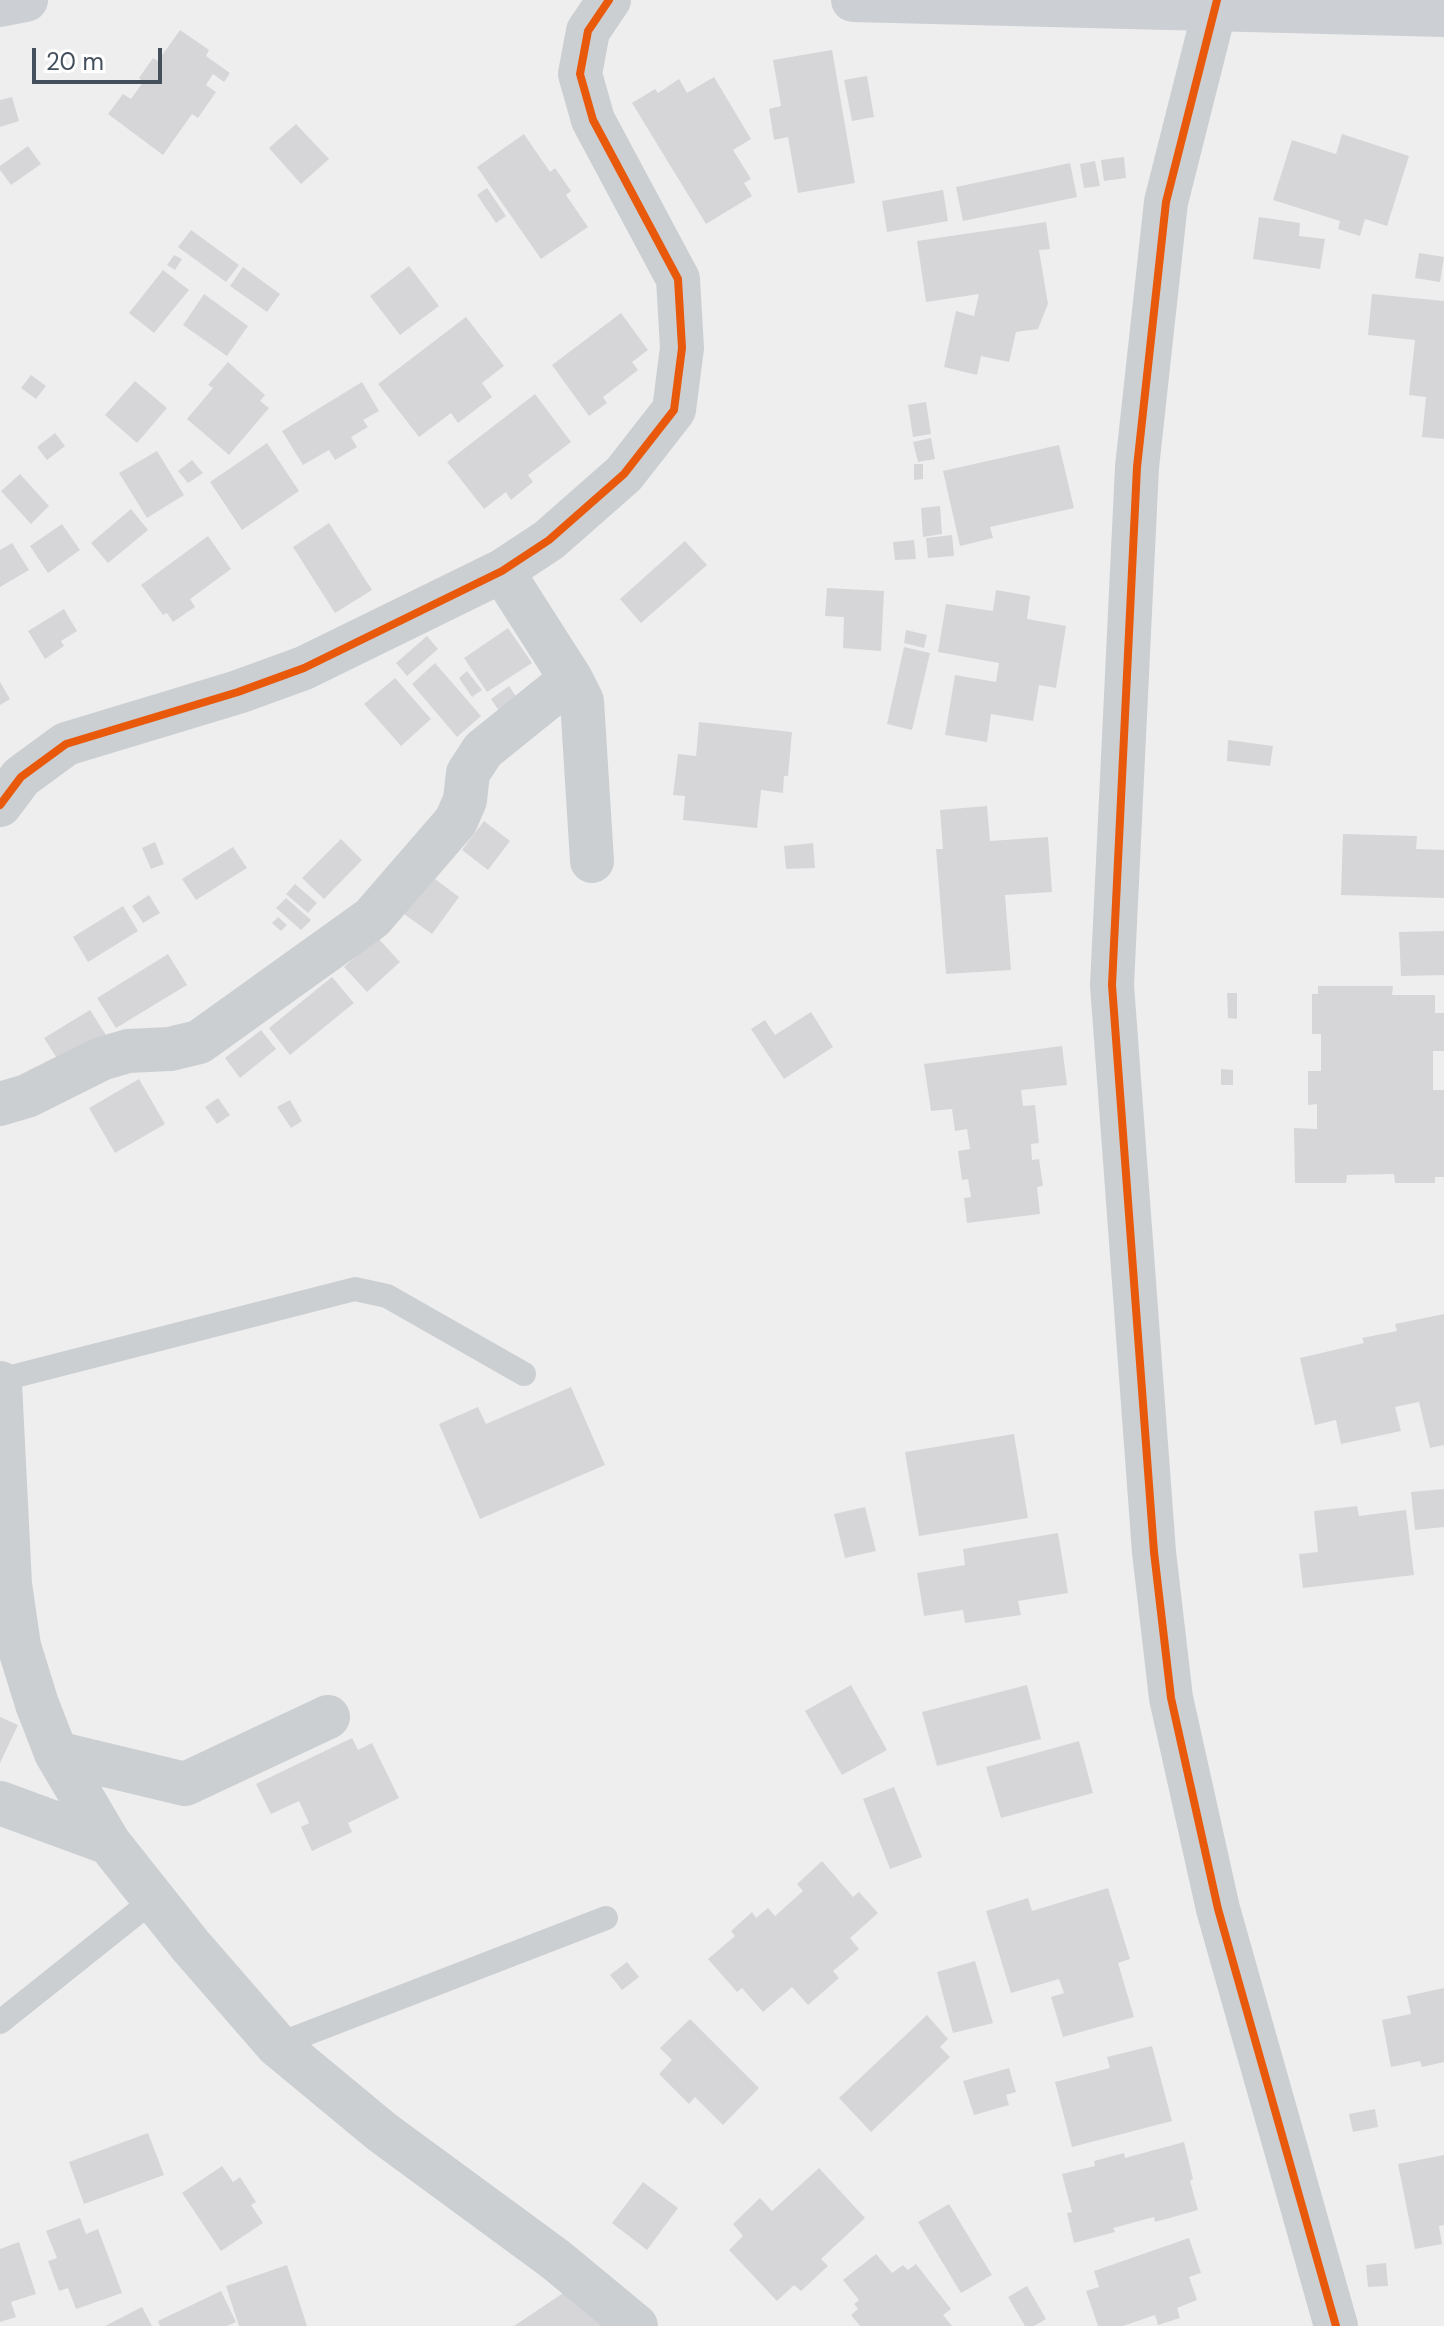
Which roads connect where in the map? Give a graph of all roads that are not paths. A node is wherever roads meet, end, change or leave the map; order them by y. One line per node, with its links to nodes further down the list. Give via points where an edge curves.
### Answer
1 (26, 0): 5 (street)
2 (609, 0): 7 (street, via 588,31 580,74 593,120 678,279 682,348 674,410 624,474 549,540)
3 (853, 0): 4 (street)
4 (1216, 4): 6 (street); 23 (street, via 1166,202 1137,467 1112,985 1154,1552 1171,1698 1218,1909)
5 (0, 5)
6 (1444, 15)
7 (502, 571): 8 (street); 9 (street, via 304,668 66,744 21,777)
8 (571, 679): 10 (street, via 582,701); 11 (street, via 483,750 468,773 456,821 372,918 199,1042 101,1059)
9 (0, 805)
10 (592, 861)
11 (0, 1104)
12 (524, 1374): 13 (lane, via 387,1296 355,1289)
13 (0, 1382): 15 (street, via 10,1584 19,1646)
14 (328, 1717): 15 (street, via 185,1784)
15 (56, 1753): 17 (street)
16 (0, 1803): 17 (street)
17 (109, 1843): 18 (street)
18 (153, 1900): 20 (lane); 21 (street)
19 (606, 1918): 21 (lane)
20 (0, 2022)
21 (277, 2045): 22 (street)
22 (636, 2326)
23 (1336, 2326)

